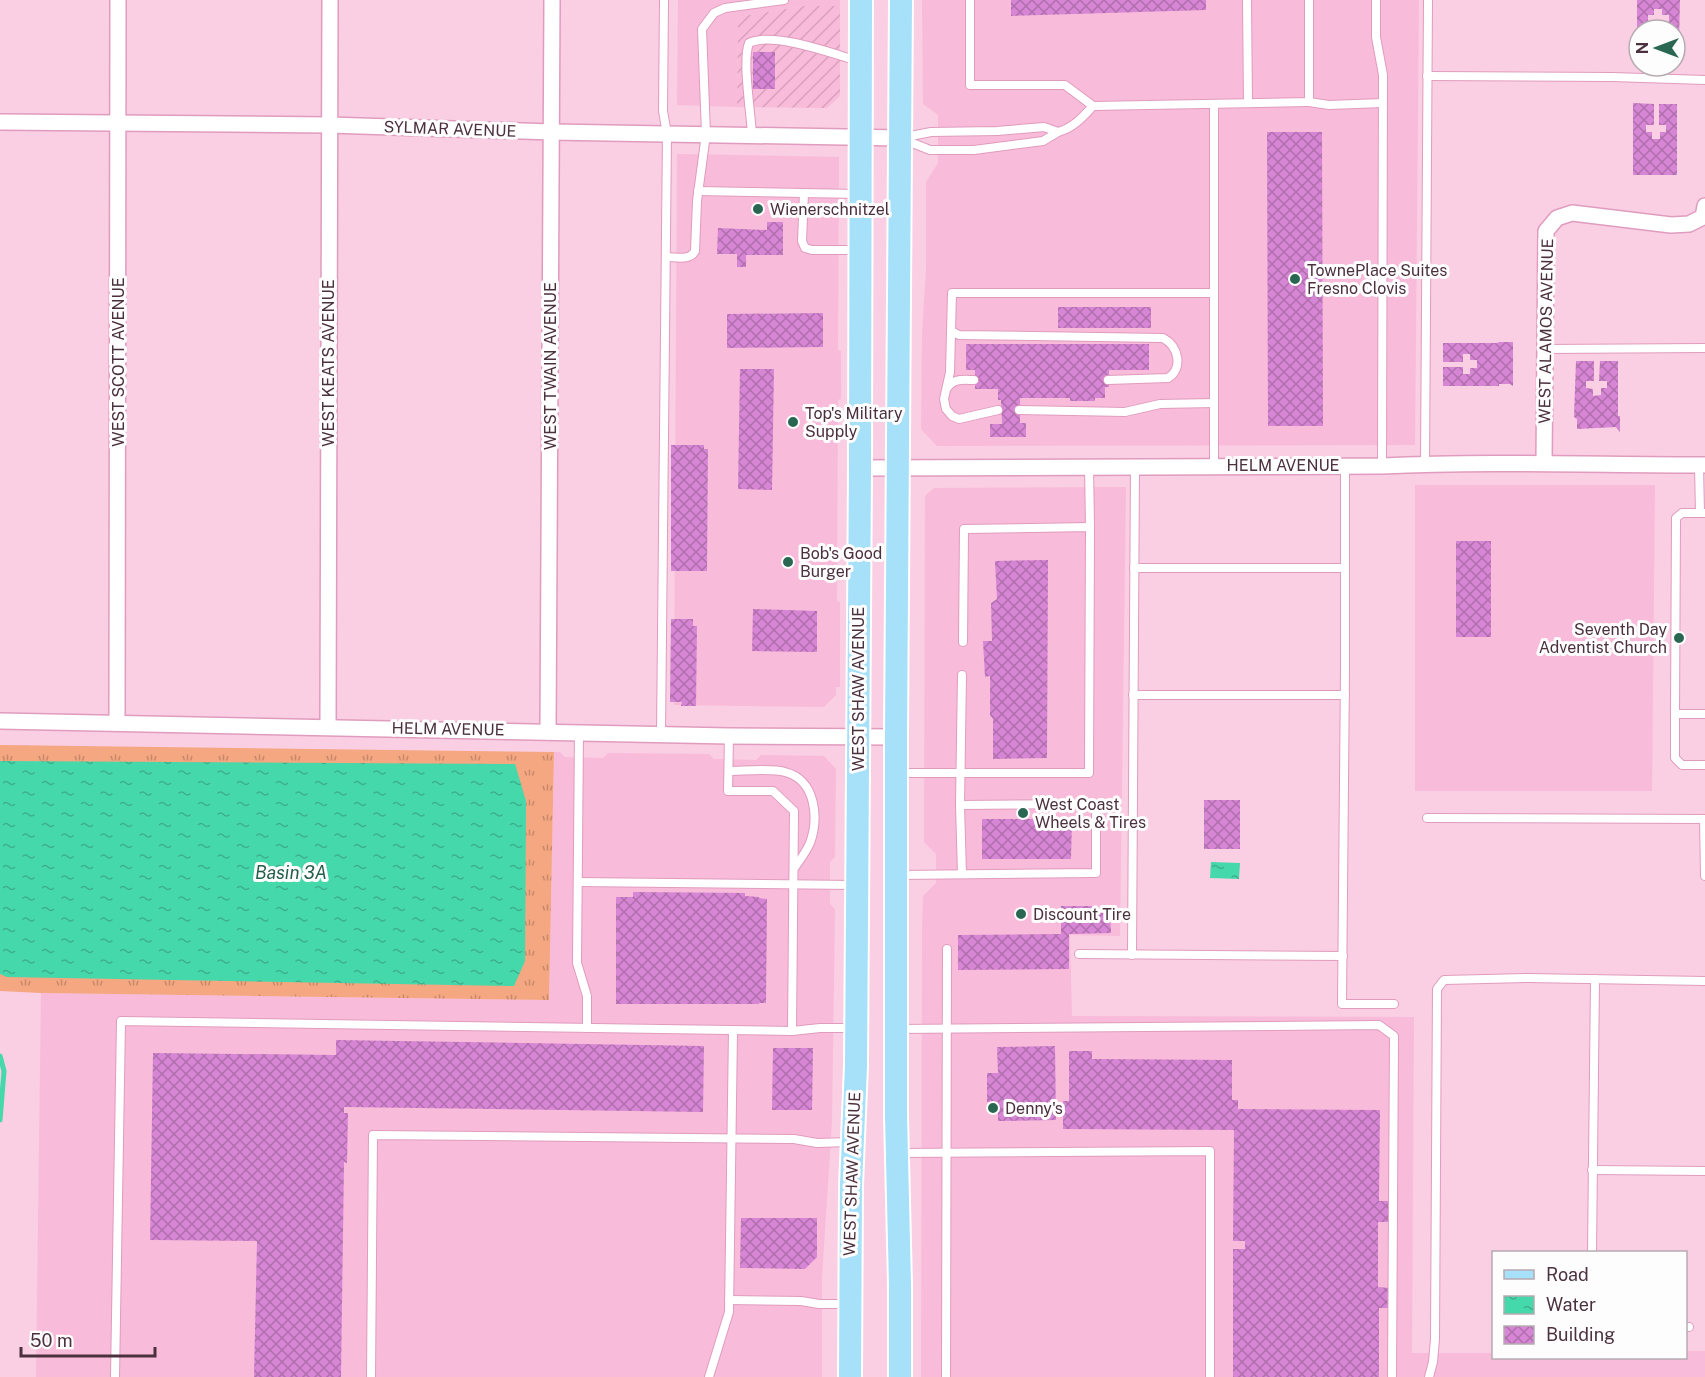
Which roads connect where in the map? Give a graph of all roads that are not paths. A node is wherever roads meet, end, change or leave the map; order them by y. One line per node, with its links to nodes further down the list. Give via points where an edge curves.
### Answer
1 (118, 0): 22 (street, WEST SCOTT AVENUE)
2 (330, 0): 23 (street, WEST KEATS AVENUE)
3 (552, 0): 24 (street, WEST TWAIN AVENUE)
4 (664, 0): 26 (lane, via 663,111)
5 (784, 0): 27 (lane, via 725,8 714,13 702,29)
6 (861, 0): 13 (main road, WEST SHAW AVENUE)
7 (901, 0): 30 (main road)
8 (970, 0): 20 (lane, via 970,85 1065,85)
9 (1248, 0): 17 (lane)
10 (1309, 0): 16 (lane)
11 (1376, 0): 18 (lane)
12 (1428, 0): 14 (lane)
13 (861, 62): 28 (lane, via 786,41 749,43 747,74); 29 (main road, WEST SHAW AVENUE)
14 (1427, 76): 15 (lane); 48 (lane)
15 (1705, 80)
16 (1309, 102): 17 (lane); 18 (lane)
17 (1248, 103): 19 (lane)
18 (1383, 103): 54 (lane)
19 (1214, 104): 20 (lane); 37 (lane)
20 (1093, 106): 25 (lane, via 1074,126)
21 (0, 123): 22 (street, SYLMAR AVENUE)
22 (119, 124): 23 (street, SYLMAR AVENUE); 68 (street, WEST SCOTT AVENUE)
23 (329, 125): 24 (street, SYLMAR AVENUE); 69 (street, WEST KEATS AVENUE)
24 (552, 132): 26 (street, SYLMAR AVENUE); 70 (street, WEST TWAIN AVENUE)
25 (1058, 132): 30 (lane, via 1044,127 931,132); 30 (lane, via 1043,141 974,150 930,150)
26 (667, 134): 27 (street, SYLMAR AVENUE); 36 (lane)
27 (706, 134): 28 (street, SYLMAR AVENUE); 31 (lane)
28 (752, 135): 29 (street, SYLMAR AVENUE)
29 (860, 137): 30 (street, SYLMAR AVENUE); 33 (main road, WEST SHAW AVENUE)
30 (900, 138): 56 (main road)
31 (698, 191): 32 (lane); 36 (lane, via 693,255)
32 (804, 193): 33 (lane); 35 (lane, via 805,248)
33 (860, 194): 35 (main road, WEST SHAW AVENUE)
34 (1705, 206): 40 (street, WEST ALAMOS AVENUE, via 1703,217 1680,225 1572,213 1557,218 1546,231)
35 (860, 250): 55 (main road, WEST SHAW AVENUE)
36 (666, 257): 72 (lane)
37 (1214, 293): 38 (lane, via 952,292); 44 (lane)
38 (951, 332): 42 (lane, via 1163,338 1175,349 1177,367 1168,378); 43 (lane)
39 (1705, 348): 40 (lane)
40 (1545, 349): 47 (street, WEST ALAMOS AVENUE)
41 (974, 380): 43 (lane, via 957,380)
42 (1108, 380)
43 (946, 389): 45 (lane, via 946,409 959,419)
44 (1214, 403): 46 (lane, via 1160,404 1125,412); 49 (lane)
45 (999, 410)
46 (1019, 410)
47 (1544, 463): 48 (street, HELM AVENUE); 50 (street, HELM AVENUE)
48 (1425, 464): 54 (street, HELM AVENUE)
49 (1214, 465): 52 (street, HELM AVENUE); 53 (street, HELM AVENUE)
50 (1702, 465): 57 (lane)
51 (1089, 466): 52 (street, HELM AVENUE); 56 (street, HELM AVENUE); 58 (lane)
52 (1135, 466): 59 (lane)
53 (1345, 466): 54 (street, HELM AVENUE); 60 (lane)
54 (1382, 466)
55 (860, 468): 56 (street, HELM AVENUE); 74 (main road, WEST SHAW AVENUE)
56 (898, 468): 75 (main road)
57 (1702, 513): 65 (lane, via 1682,513 1676,519)
58 (1090, 527): 61 (lane, via 964,528); 79 (lane, via 1089,773)
59 (1134, 568): 60 (lane); 63 (lane)
60 (1345, 568): 64 (lane)
61 (963, 642)
62 (962, 675): 79 (lane)
63 (1133, 695): 64 (lane); 92 (lane)
64 (1345, 695): 93 (lane)
65 (1675, 714): 66 (lane); 76 (lane, via 1675,758 1683,765)
66 (1705, 714)
67 (0, 721): 68 (street, HELM AVENUE)
68 (117, 723): 69 (street, HELM AVENUE)
69 (328, 727): 70 (street, HELM AVENUE)
70 (548, 732): 71 (street, HELM AVENUE)
71 (579, 732): 72 (street, HELM AVENUE); 87 (lane)
72 (660, 734): 73 (street, HELM AVENUE)
73 (729, 736): 74 (street, HELM AVENUE); 77 (lane)
74 (858, 737): 75 (street, HELM AVENUE); 89 (main road, WEST SHAW AVENUE)
75 (896, 737): 78 (main road)
76 (1705, 765)
77 (729, 771): 83 (lane, via 728,791 773,791 794,811); 83 (lane, via 784,771 805,784 811,793 813,834)
78 (896, 773): 79 (lane); 85 (main road)
79 (962, 773): 80 (lane)
80 (960, 805): 84 (lane); 84 (lane, via 1096,804 1096,873)
81 (1427, 818): 82 (lane)
82 (1705, 819): 86 (lane)
83 (794, 869): 88 (lane)
84 (962, 874): 85 (lane)
85 (896, 875): 99 (main road)
86 (1705, 876)
87 (578, 882): 88 (lane); 97 (lane, via 577,963 587,996)
88 (794, 884): 89 (lane); 102 (lane)
89 (857, 885): 98 (main road, WEST SHAW AVENUE)
90 (947, 949): 100 (lane)
91 (1079, 954): 92 (lane)
92 (1132, 955): 93 (lane)
93 (1343, 956): 96 (lane, via 1342,1004)
94 (1594, 979): 95 (lane); 107 (lane); 120 (lane, via 1444,980 1437,989 1435,1339)
95 (1705, 981)
96 (1394, 1004)
97 (587, 1028): 101 (lane); 112 (lane, via 121,1021)
98 (856, 1028): 102 (lane); 104 (main road, WEST SHAW AVENUE)
99 (896, 1029): 100 (lane); 105 (main road)
100 (948, 1029): 106 (lane); 119 (lane, via 1379,1025 1394,1036)
101 (733, 1030): 102 (lane); 103 (lane)
102 (792, 1031)
103 (732, 1139): 104 (lane); 110 (lane); 113 (lane, via 373,1135)
104 (853, 1142): 111 (main road, WEST SHAW AVENUE)
105 (897, 1153): 106 (lane); 116 (main road)
106 (947, 1153): 117 (lane); 118 (lane, via 1210,1151)
107 (1593, 1170): 108 (lane); 109 (lane)
108 (1705, 1171)
109 (1592, 1251)
110 (729, 1300): 111 (lane); 114 (lane, via 729,1312)
111 (850, 1304): 115 (main road, WEST SHAW AVENUE)
112 (115, 1377)
113 (371, 1377)
114 (709, 1377)
115 (850, 1377)
116 (900, 1377)
117 (946, 1377)
118 (1210, 1377)
119 (1392, 1377)
120 (1429, 1377)

